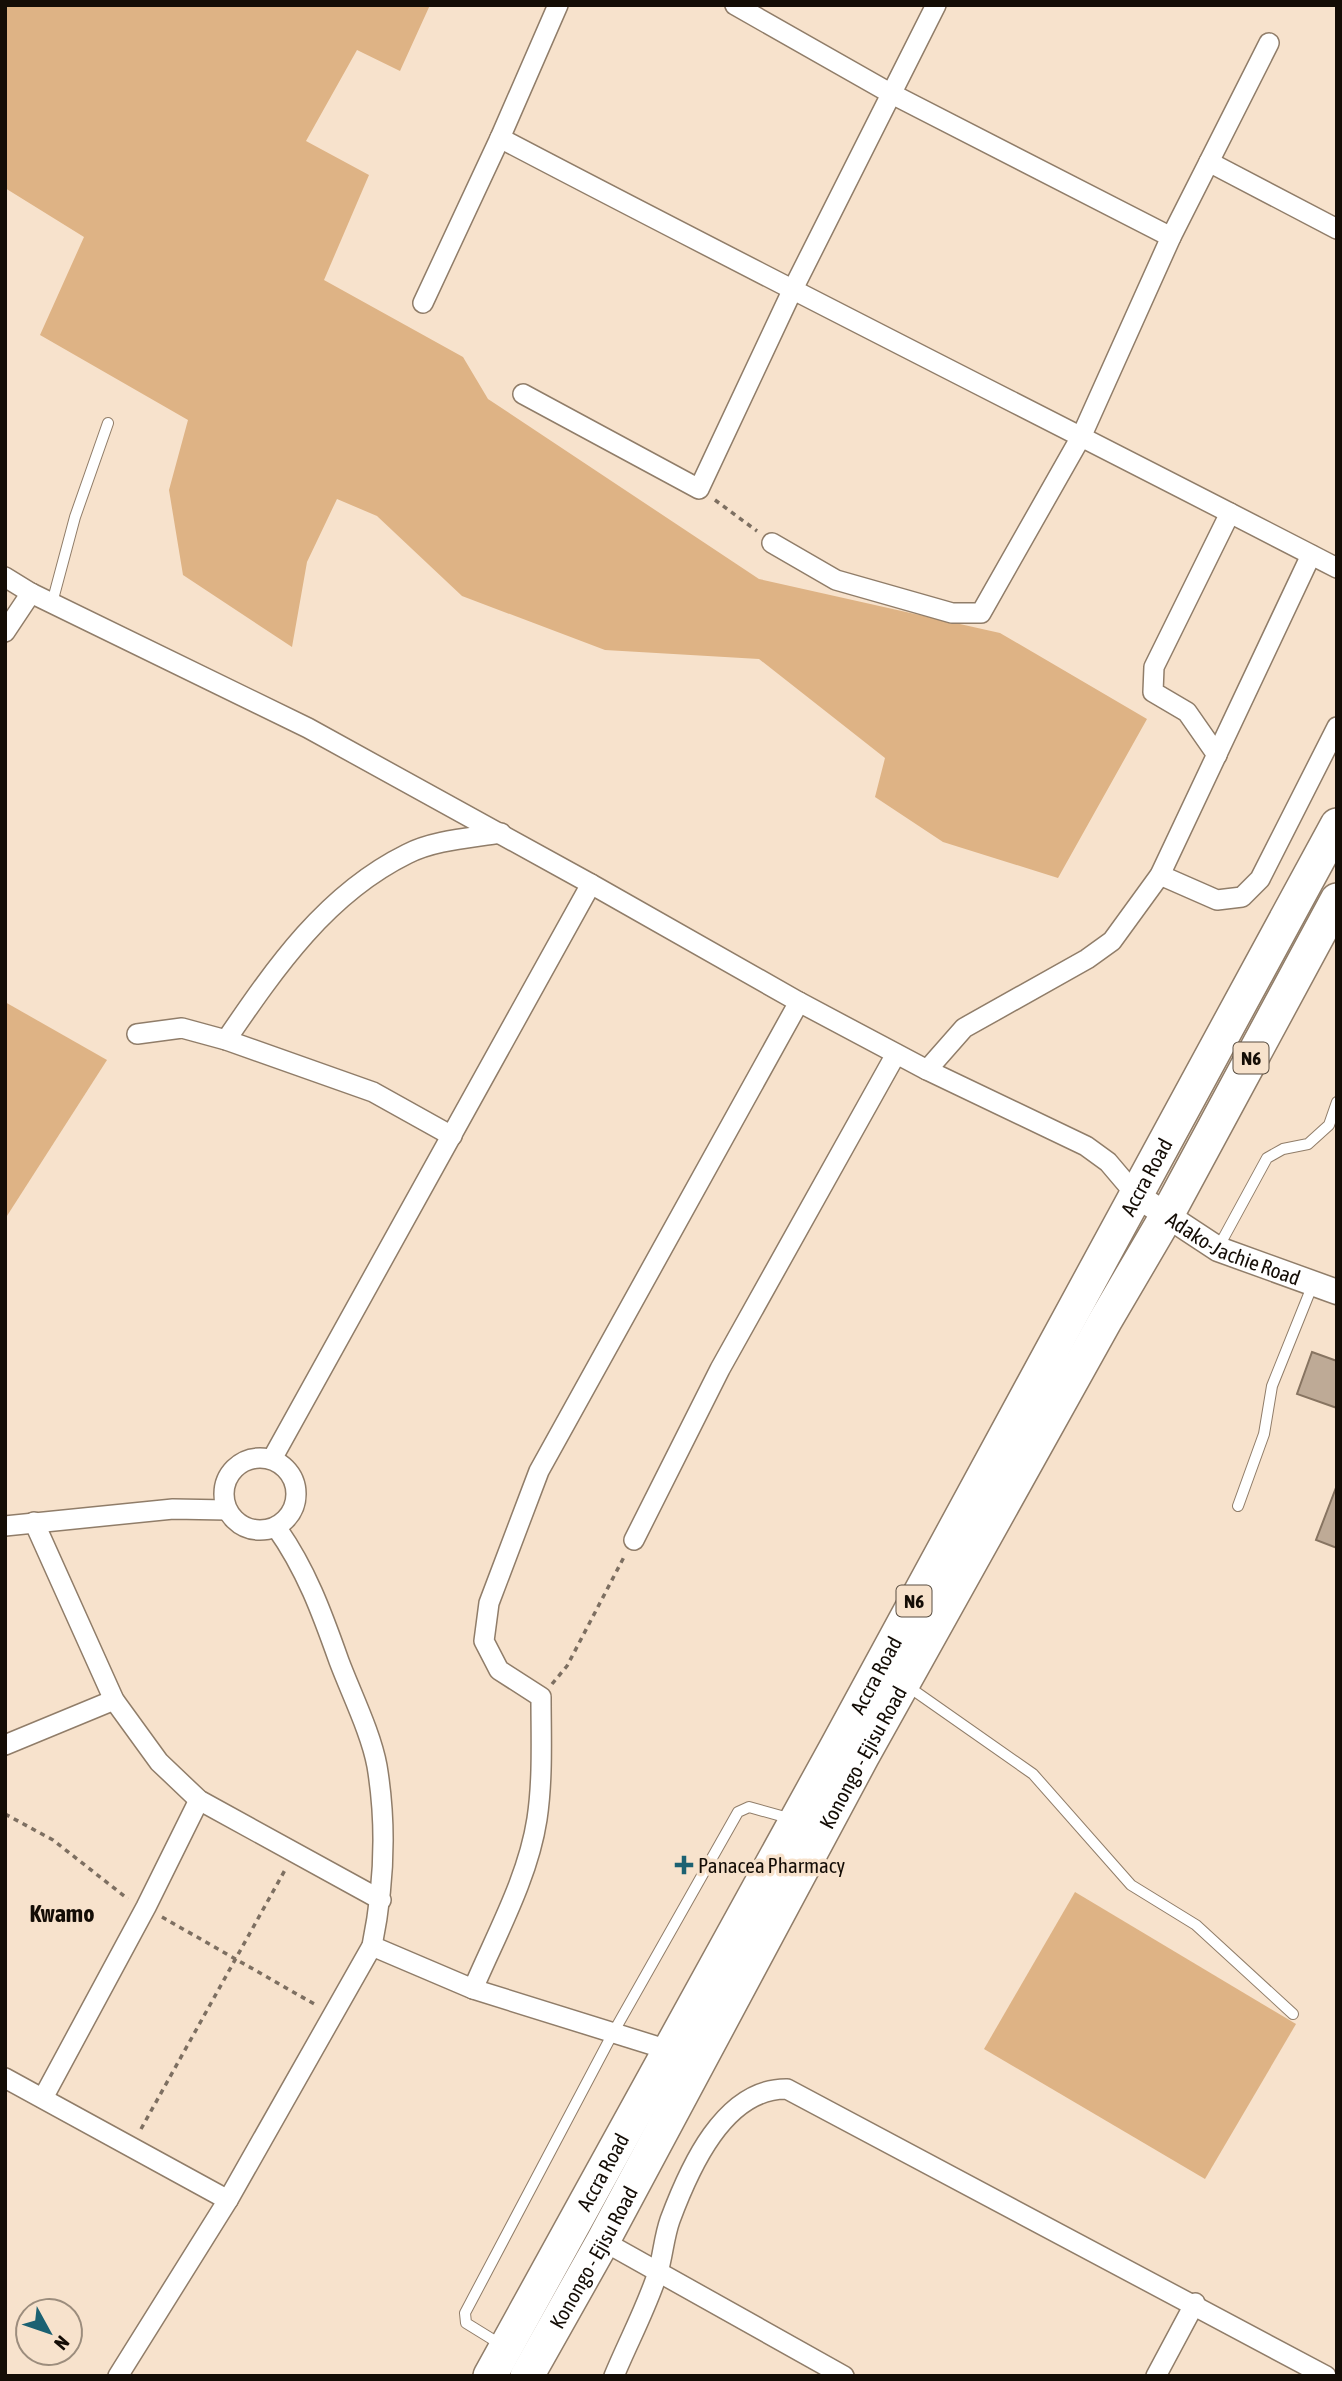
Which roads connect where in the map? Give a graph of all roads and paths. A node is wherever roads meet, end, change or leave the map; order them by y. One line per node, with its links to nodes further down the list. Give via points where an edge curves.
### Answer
1 (558, 5): 6 (street)
2 (735, 5): 5 (street)
3 (936, 5): 5 (street)
4 (1269, 43): 7 (street)
5 (890, 93): 9 (street); 10 (street)
6 (500, 138): 10 (street); 11 (street)
7 (1209, 162): 8 (street); 9 (street)
8 (1337, 229)
9 (1171, 237): 14 (street)
10 (792, 291): 14 (street); 15 (street)
11 (423, 303)
12 (523, 394): 15 (street)
13 (108, 423): 22 (lane, via 75,517)
14 (1082, 435): 16 (street); 17 (street, via 981,614 952,613 836,580)
15 (699, 489): 17 (path)
16 (1230, 513): 18 (street); 25 (street, via 1154,667 1153,692 1187,712)
17 (772, 543)
18 (1311, 555): 19 (street); 25 (street)
19 (1337, 568)
20 (5, 577): 21 (street)
21 (31, 593): 22 (street); 23 (street)
22 (52, 603): 27 (street, via 308,729)
23 (5, 632)
24 (1337, 727): 28 (street, via 1260,879 1242,897 1217,900)
25 (1216, 755): 28 (street)
26 (1337, 825): 38 (highway, Accra Road / N6)
27 (500, 833): 29 (street); 33 (street, via 408,853 353,886 297,940)
28 (1160, 875): 35 (street, via 1112,941 964,1028)
29 (591, 884): 31 (street); 37 (street)
30 (1337, 900): 39 (highway, N6)
31 (799, 1002): 34 (street); 51 (street, via 539,1471 489,1603 484,1641 499,1670)
32 (137, 1034): 33 (street, via 182,1028)
33 (226, 1040): 37 (street, via 373,1092)
34 (896, 1054): 35 (street); 49 (street, via 720,1369)
35 (927, 1070): 38 (street, via 1086,1146 1108,1162)
36 (1337, 1102): 40 (lane, via 1329,1125 1308,1144 1267,1158)
37 (452, 1136): 43 (street)
38 (1136, 1195): 39 (street, Adako-Jachie Road); 56 (highway, Accra Road / N6)
39 (1166, 1217): 40 (street, Adako-Jachie Road); 50 (highway, Konongo - Ejisu Road / N6)
40 (1218, 1249): 41 (street, Adako-Jachie Road)
41 (1313, 1283): 42 (street, Adako-Jachie Road); 44 (lane, via 1272,1386 1264,1434)
42 (1337, 1292)
43 (272, 1459): 45 (street, via 258,1457 232,1469 223,1496); 48 (street, via 285,1466 297,1491 288,1518)
44 (1238, 1506)
45 (227, 1510): 46 (street, via 173,1509); 48 (street, via 248,1529)
46 (34, 1522): 47 (street); 52 (street)
47 (5, 1526)
48 (276, 1527): 58 (street, via 299,1559 315,1594 377,1764 384,1849)
49 (634, 1540): 51 (path, via 567,1666)
50 (903, 1683): 63 (lane, via 1033,1774 1132,1885 1196,1925); 66 (highway, Konongo - Ejisu Road / N6)
51 (541, 1696): 62 (street, via 537,1820 516,1891)
52 (114, 1700): 53 (street); 54 (street, via 159,1762)
53 (5, 1745)
54 (199, 1800): 57 (street); 59 (street)
55 (5, 1814): 59 (path, via 53,1840)
56 (796, 1820): 65 (lane, via 749,1807 738,1812); 66 (highway, Accra Road / N6)
57 (295, 1853): 58 (street); 61 (path)
58 (381, 1900): 60 (street)
59 (145, 1910): 61 (path); 68 (street)
60 (372, 1946): 62 (street); 64 (street)
61 (235, 1958): 64 (path); 69 (path)
62 (472, 1989): 65 (street)
63 (1293, 2014)
64 (333, 2015): 70 (street)
65 (613, 2033): 66 (street); 74 (lane, via 465,2313 466,2323)
66 (684, 2055): 71 (highway, Konongo - Ejisu Road / N6); 74 (highway, Accra Road / N6)
67 (5, 2078): 68 (street)
68 (43, 2098): 69 (street)
69 (131, 2147): 70 (street)
70 (228, 2200): 75 (street)
71 (603, 2241): 72 (street); 77 (highway, Konongo - Ejisu Road / N6)
72 (657, 2274): 73 (street, via 670,2221 695,2166 728,2114 767,2088 787,2089); 78 (street); 79 (street)
73 (1195, 2303): 80 (street); 81 (street)
74 (505, 2347): 76 (highway, Accra Road / N6)
75 (118, 2376)
76 (489, 2376)
77 (527, 2376)
78 (614, 2376)
79 (844, 2376)
80 (1156, 2376)
81 (1326, 2376)

